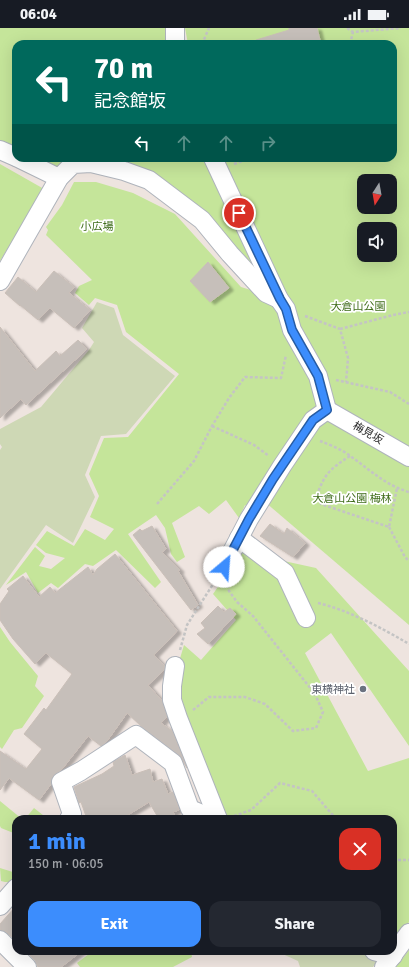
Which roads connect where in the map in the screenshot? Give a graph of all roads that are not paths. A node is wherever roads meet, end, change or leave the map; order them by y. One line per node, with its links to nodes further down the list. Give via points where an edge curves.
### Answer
1 (175, 28): 2 (street)
2 (175, 40)
3 (0, 150): 4 (street)
4 (12, 156)
5 (25, 162): 7 (street)
6 (215, 162): 9 (street)
7 (58, 178): 8 (street); 9 (street, via 73,164 91,163 124,170 149,180 202,220 266,293)
8 (0, 281)
9 (283, 304): 10 (street, via 292,330 318,376)
10 (327, 410): 11 (street, 梅見坂); 12 (street, via 313,420 303,434)
11 (409, 457)
12 (239, 538): 13 (street); 14 (street, via 286,573)
13 (224, 567)
14 (306, 618)
15 (175, 666): 18 (street, via 172,700)
16 (71, 815): 17 (street, via 61,782 136,735 173,764 190,809)
17 (211, 815)
18 (220, 815)
19 (409, 933): 21 (street)
20 (0, 940): 22 (street)
21 (397, 950)
22 (12, 952)
23 (15, 955): 26 (street)
24 (379, 955): 25 (street)
25 (389, 962)
26 (27, 967)

